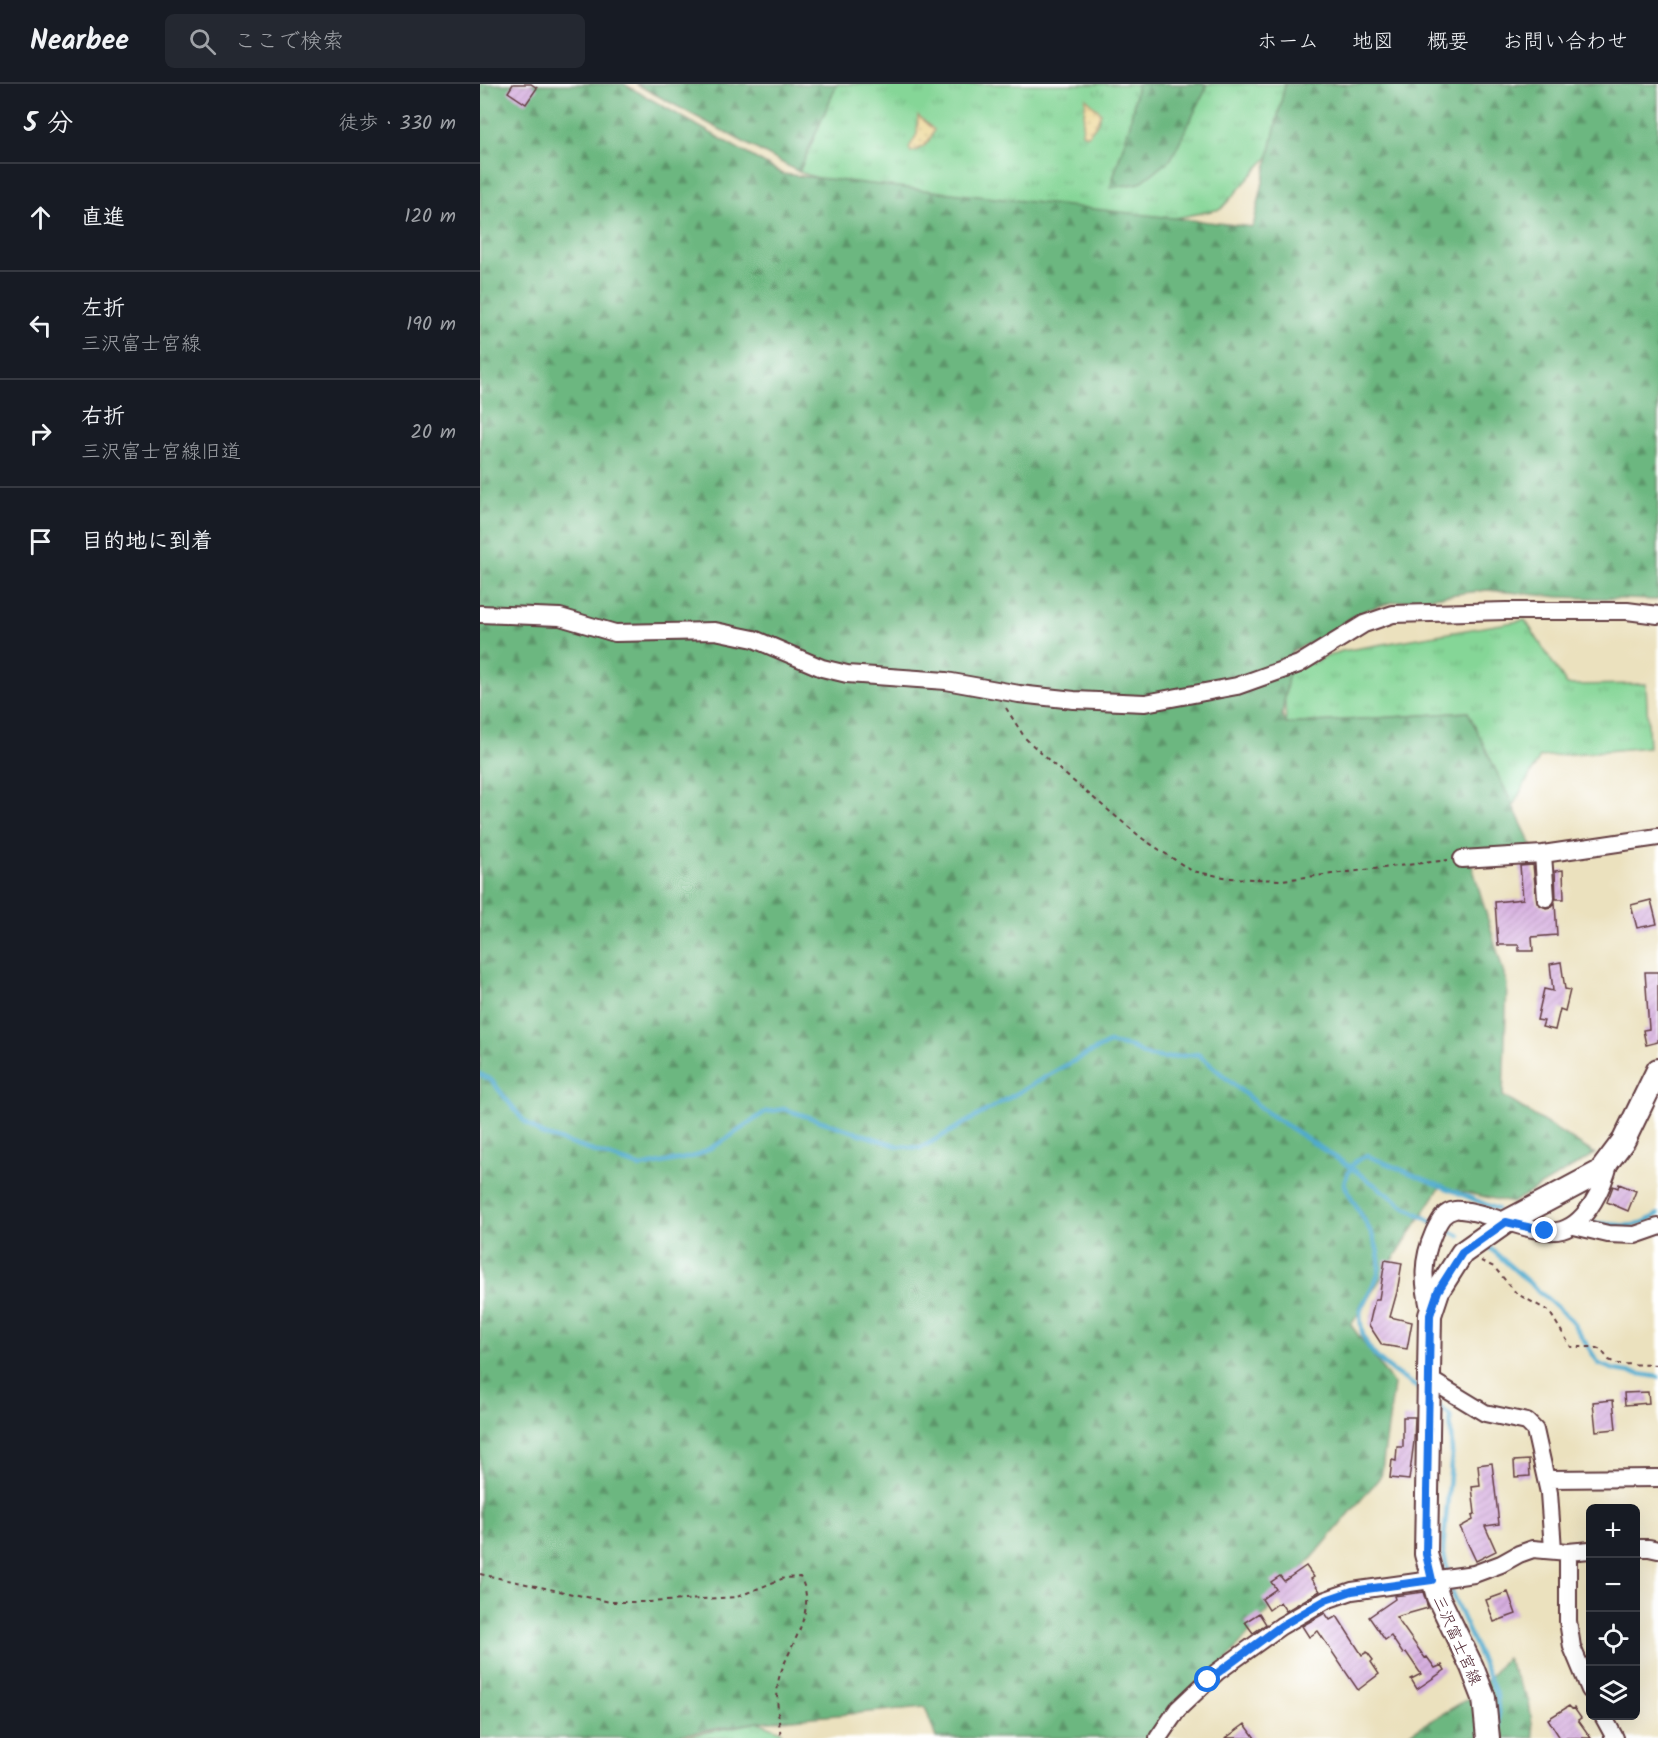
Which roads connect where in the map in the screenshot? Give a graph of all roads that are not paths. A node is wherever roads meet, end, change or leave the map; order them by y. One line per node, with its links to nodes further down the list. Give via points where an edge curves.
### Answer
1 (480, 614): 2 (street, via 560,617 615,633 715,632 754,639 822,668 847,674 946,681 1074,700 1145,703 1237,686 1299,664 1364,624 1393,614 1506,610)
2 (1658, 615)
3 (1658, 837): 4 (street)
4 (1543, 855): 5 (street); 6 (street)
5 (1462, 859)
6 (1546, 898)
7 (1658, 1070): 8 (main road, 三沢富士宮線)
8 (1610, 1160): 9 (main road, 三沢富士宮線, via 1599,1172); 10 (street, via 1605,1181)
9 (1506, 1222): 10 (street, via 1545,1231); 12 (main road, 三沢富士宮線, via 1462,1253 1438,1291); 12 (street, via 1455,1209 1441,1217 1424,1264 1423,1283)
10 (1574, 1226): 11 (street, via 1635,1235)
11 (1658, 1227)
12 (1430, 1315): 13 (main road, 三沢富士宮線)
13 (1428, 1390): 15 (street, via 1485,1413 1527,1422 1535,1430); 20 (main road, 三沢富士宮線, via 1426,1554)
14 (1658, 1478): 15 (street)
15 (1547, 1479): 17 (street)
16 (1640, 1548): 18 (street)
17 (1560, 1550): 19 (street); 20 (street, via 1533,1549 1483,1572); 21 (street, via 1572,1647)
18 (1658, 1550)
19 (1586, 1551)
20 (1442, 1579): 23 (street, via 1352,1591 1317,1605 1217,1672 1178,1709); 24 (main road, 三沢富士宮線, via 1438,1597 1484,1698)
21 (1586, 1680)
22 (1605, 1720): 25 (street)
23 (1158, 1738)
24 (1488, 1738)
25 (1615, 1738)

